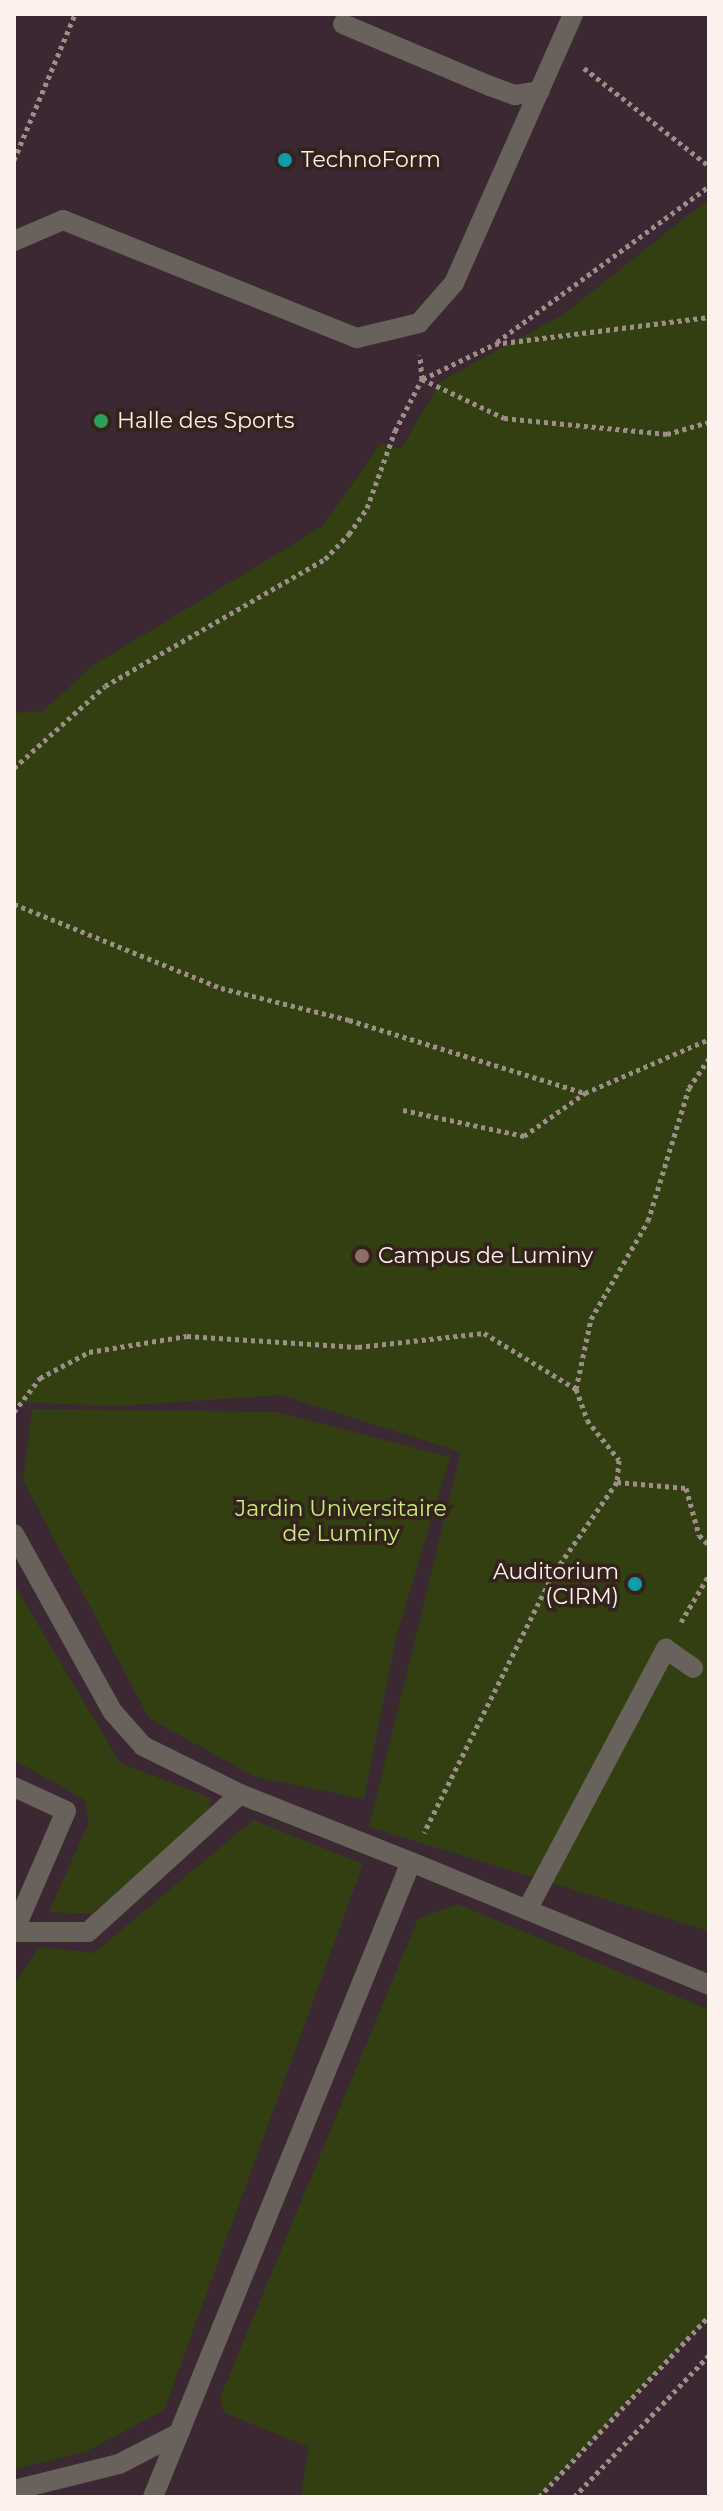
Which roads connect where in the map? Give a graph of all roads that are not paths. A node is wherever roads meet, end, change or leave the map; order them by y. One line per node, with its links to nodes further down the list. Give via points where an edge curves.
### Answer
1 (573, 14): 3 (street)
2 (343, 24): 3 (street, via 515,95)
3 (540, 91): 4 (street, via 454,283 419,323 357,338 63,220)
4 (14, 241)
5 (14, 1534): 8 (street, via 112,1711 143,1746)
6 (693, 1668): 10 (street, via 666,1649)
7 (14, 1787): 11 (street, via 66,1811)
8 (240, 1794): 9 (street); 11 (street, via 88,1932)
9 (411, 1862): 10 (street); 13 (street)
10 (527, 1910): 12 (street)
11 (16, 1932)
12 (709, 1985)
13 (179, 2433): 14 (street, via 119,2464); 15 (street)
14 (14, 2490)
15 (153, 2497)

